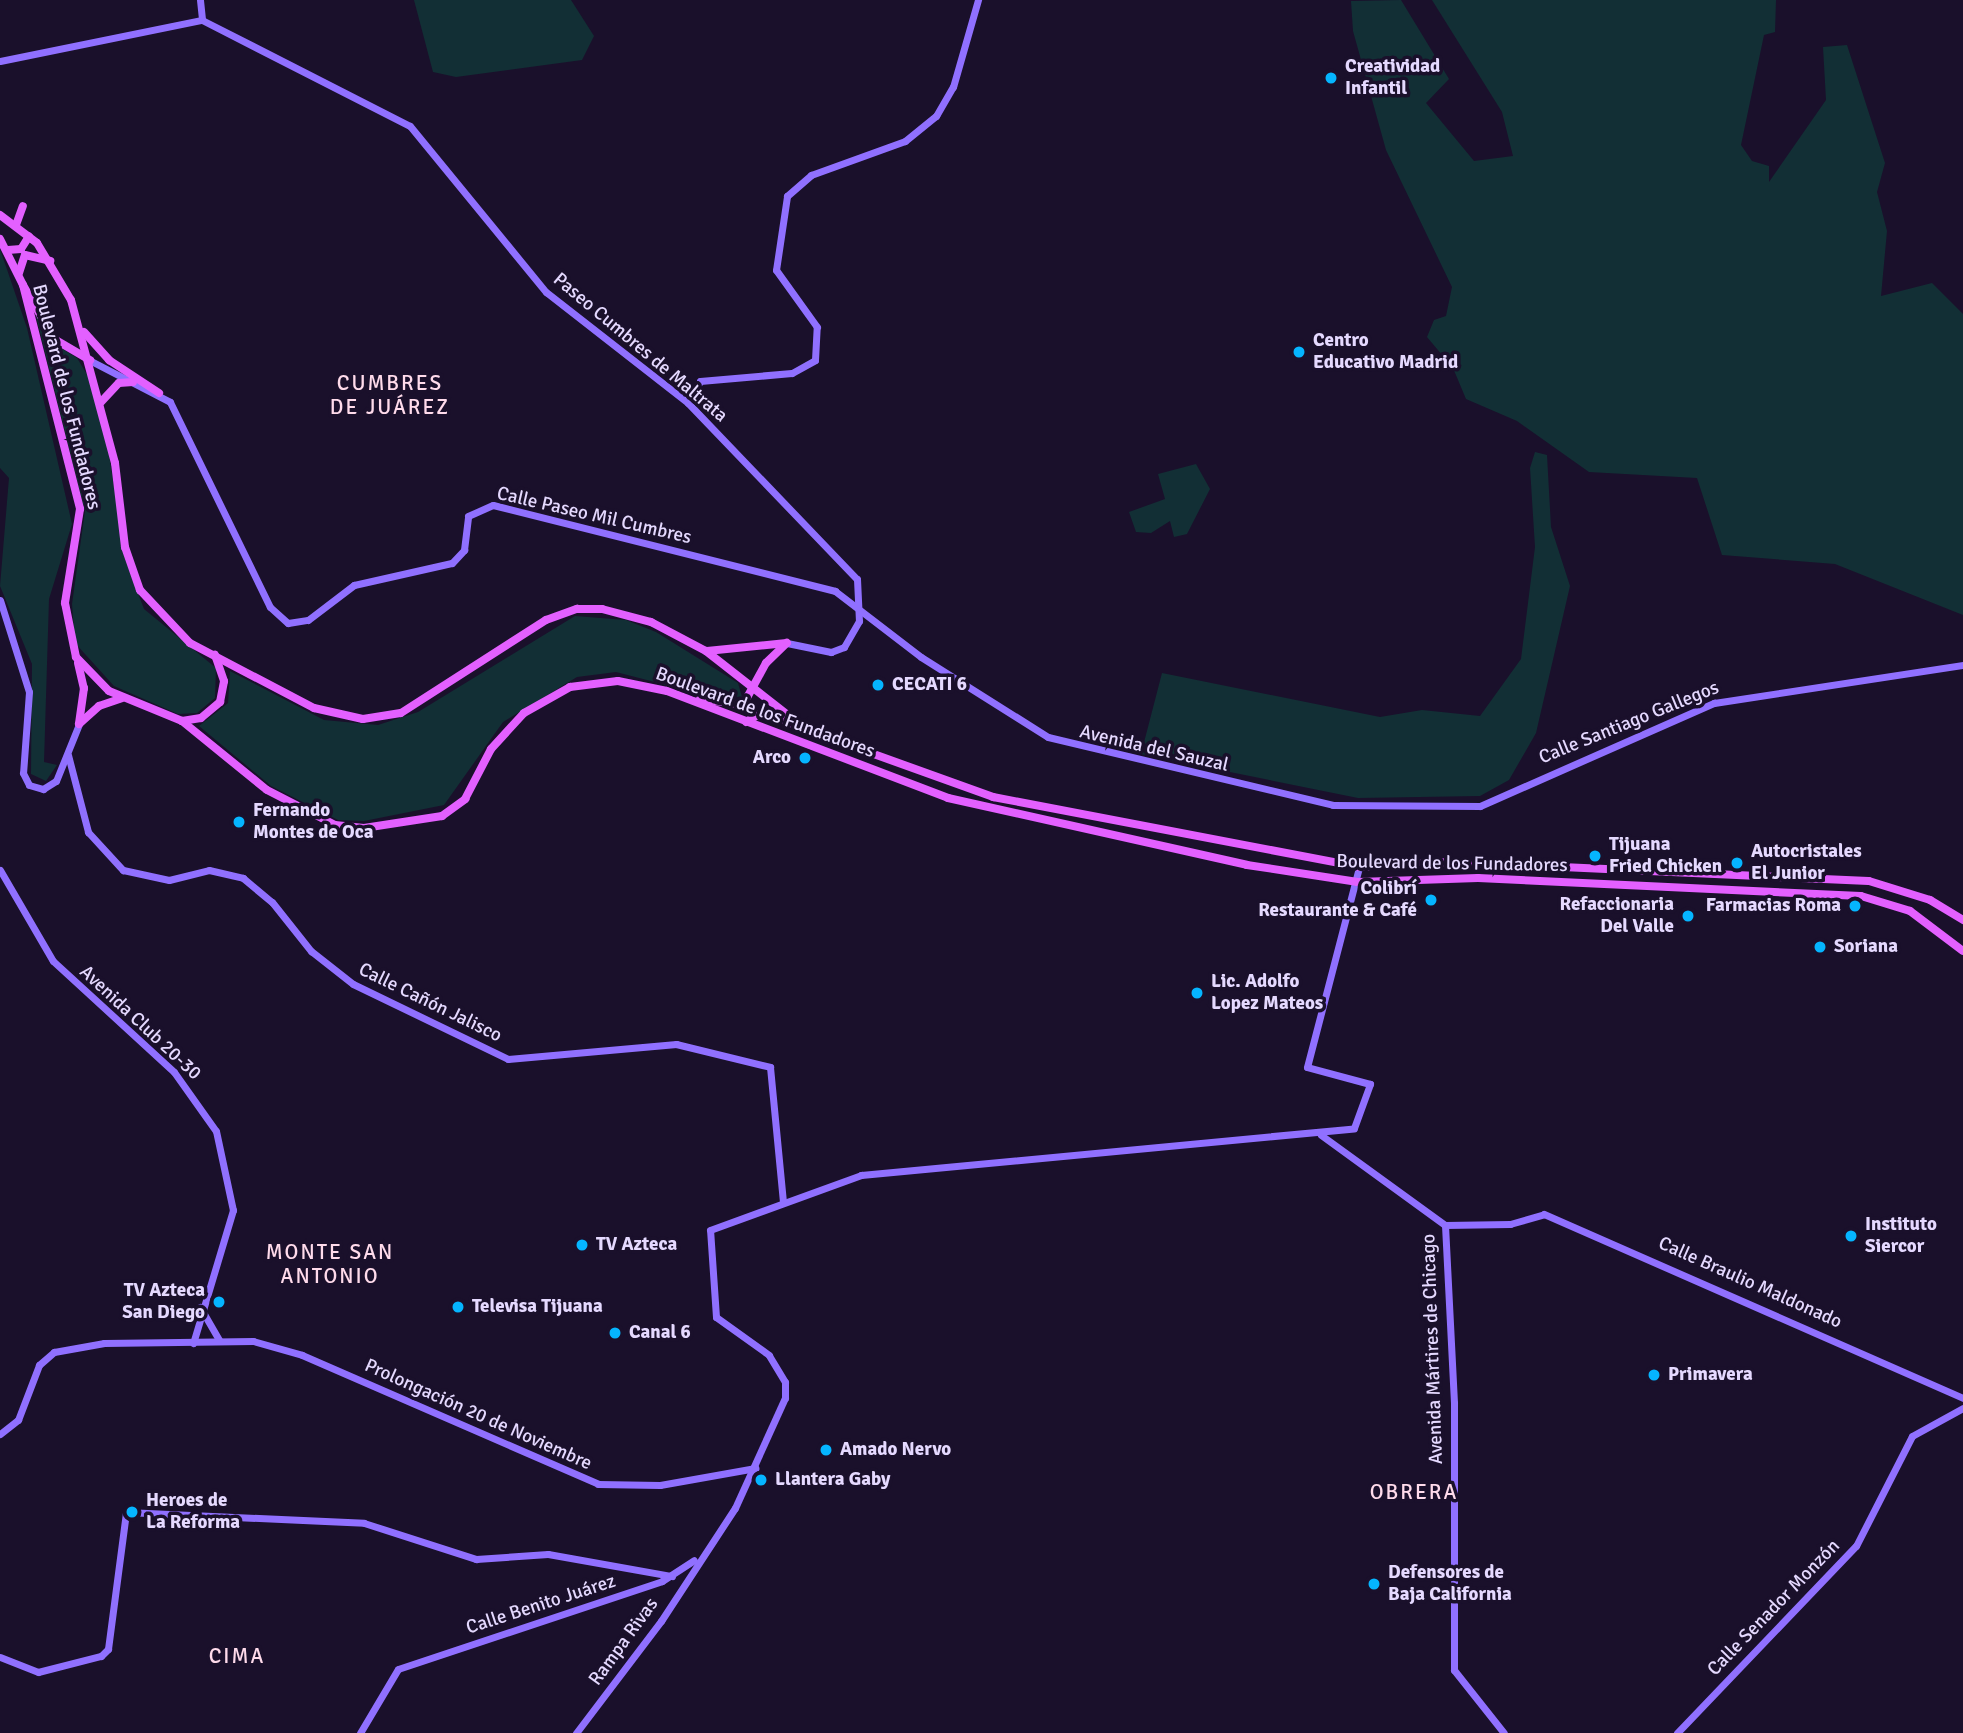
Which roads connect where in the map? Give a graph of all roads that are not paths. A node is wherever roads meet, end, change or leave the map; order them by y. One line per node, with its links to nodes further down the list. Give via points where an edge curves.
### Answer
1 (200, 0): 3 (street)
2 (978, 0): 19 (street, via 953,87 936,116 905,141 811,175 788,196 776,270 817,327 815,360 792,373 700,381)
3 (202, 20): 4 (street); 19 (street, Paseo Cumbres de Maltrata, via 410,126 546,292)
4 (0, 61)
5 (23, 206): 7 (main road)
6 (0, 215): 7 (main road, Boulevard de los Fundadores)
7 (16, 225): 8 (main road, Boulevard de los Fundadores)
8 (29, 236): 10 (main road, via 21,248); 11 (main road, Boulevard de los Fundadores)
9 (0, 239): 10 (main road, Boulevard de los Fundadores)
10 (8, 250): 12 (main road, Boulevard de los Fundadores)
11 (50, 261): 12 (main road, via 25,255); 14 (main road, Boulevard de los Fundadores)
12 (19, 276): 13 (main road, Boulevard de los Fundadores)
13 (23, 285): 15 (main road, via 54,340); 25 (main road, Boulevard de los Fundadores, via 80,509 65,603)
14 (78, 323): 15 (main road, Boulevard de los Fundadores); 17 (main road, via 108,360)
15 (91, 361): 16 (street); 18 (main road, Boulevard de los Fundadores)
16 (133, 382): 17 (street); 18 (main road, via 119,383)
17 (159, 393): 21 (street, Calle Paseo Mil Cumbres, via 170,402 216,490 270,607 288,623 308,620 354,585 452,563 464,550 468,516 493,505 835,591)
18 (101, 402): 24 (main road, Boulevard de los Fundadores, via 124,547 140,590 168,627)
19 (688, 403): 21 (street, Paseo Cumbres de Maltrata, via 857,579)
20 (0, 600): 34 (street, via 29,692 26,780 35,788 51,785)
21 (862, 606): 22 (street, via 844,647 831,652); 36 (street, Avenida del Sauzal, via 921,657 1073,747 1341,806)
22 (786, 643): 23 (main road); 27 (main road, via 766,663)
23 (706, 651): 24 (main road, Boulevard de los Fundadores, via 629,614 577,609 546,621 401,713 363,719 314,709); 27 (main road, Boulevard de los Fundadores)
24 (215, 655): 30 (main road, via 224,681 219,702 201,718)
25 (76, 657): 28 (main road, Boulevard de los Fundadores); 32 (main road, via 84,688)
26 (1963, 665): 36 (street, Calle Santiago Gallegos, via 1734,697)
27 (757, 690): 29 (main road, via 738,707); 33 (main road, Boulevard de los Fundadores)
28 (122, 698): 30 (main road, Boulevard de los Fundadores); 32 (main road, via 99,706)
29 (685, 698): 30 (main road, Boulevard de los Fundadores, via 618,681 570,687 509,726 454,809 429,819 354,829 284,801); 31 (main road, Boulevard de los Fundadores)
30 (181, 722)
31 (746, 722): 33 (main road, via 764,711); 37 (main road, Boulevard de los Fundadores)
32 (79, 723): 34 (street)
33 (807, 730): 35 (main road, Boulevard de los Fundadores, via 948,784)
34 (68, 755): 44 (street, Calle Cañón Jalisco, via 88,832 123,870 169,880 209,870 243,878 272,902 311,951 353,984 508,1059 676,1044 770,1067)
35 (1037, 806): 37 (main road); 38 (main road, Boulevard de los Fundadores)
36 (1480, 806)
37 (1007, 815): 40 (main road, Boulevard de los Fundadores)
38 (1359, 867): 40 (street); 41 (main road, Boulevard de los Fundadores, via 1450,862 1869,881 1930,900)
39 (0, 870): 46 (street, Avenida Club 20-30, via 27,926 60,969 201,1103 219,1142 233,1210)
40 (1358, 881): 42 (main road, Boulevard de los Fundadores, via 1478,878 1861,896 1910,911); 43 (street, via 1307,1067 1370,1084 1359,1124)
41 (1963, 920)
42 (1963, 951)
43 (1321, 1135): 44 (street, via 861,1175); 45 (street, Avenida Mártires de Chicago)
44 (783, 1202): 52 (street, Calle Benito Juárez, via 710,1230 716,1317 769,1355 785,1382 781,1412)
45 (1446, 1225): 49 (street, Calle Braulio Maldonado, via 1544,1214); 59 (street, Avenida Mártires de Chicago, via 1454,1403 1454,1670)
46 (200, 1305): 47 (street, via 204,1324); 48 (street)
47 (220, 1342): 48 (street, Prolongación 20 de Noviembre); 52 (street, Prolongación 20 de Noviembre, via 253,1341 302,1354 598,1484 660,1485)
48 (193, 1343): 51 (street, Prolongación 20 de Noviembre, via 104,1343 48,1355 18,1420)
49 (1963, 1398)
50 (1963, 1408): 60 (street, Calle Senador Monzón, via 1912,1436 1856,1546)
51 (0, 1434)
52 (755, 1468): 53 (street, Calle Benito Juárez)
53 (701, 1554): 54 (street, Calle Benito Juárez); 55 (street, Calle Benito Juárez)
54 (693, 1566): 58 (street, Rampa Rivas, via 661,1621)
55 (672, 1576): 56 (street, via 548,1554 476,1559 364,1522 126,1512 108,1648 101,1656 38,1672); 57 (street, Calle Benito Juárez, via 404,1667 388,1679)
56 (0, 1657)
57 (360, 1733)
58 (576, 1733)
59 (1504, 1733)
60 (1677, 1733)

